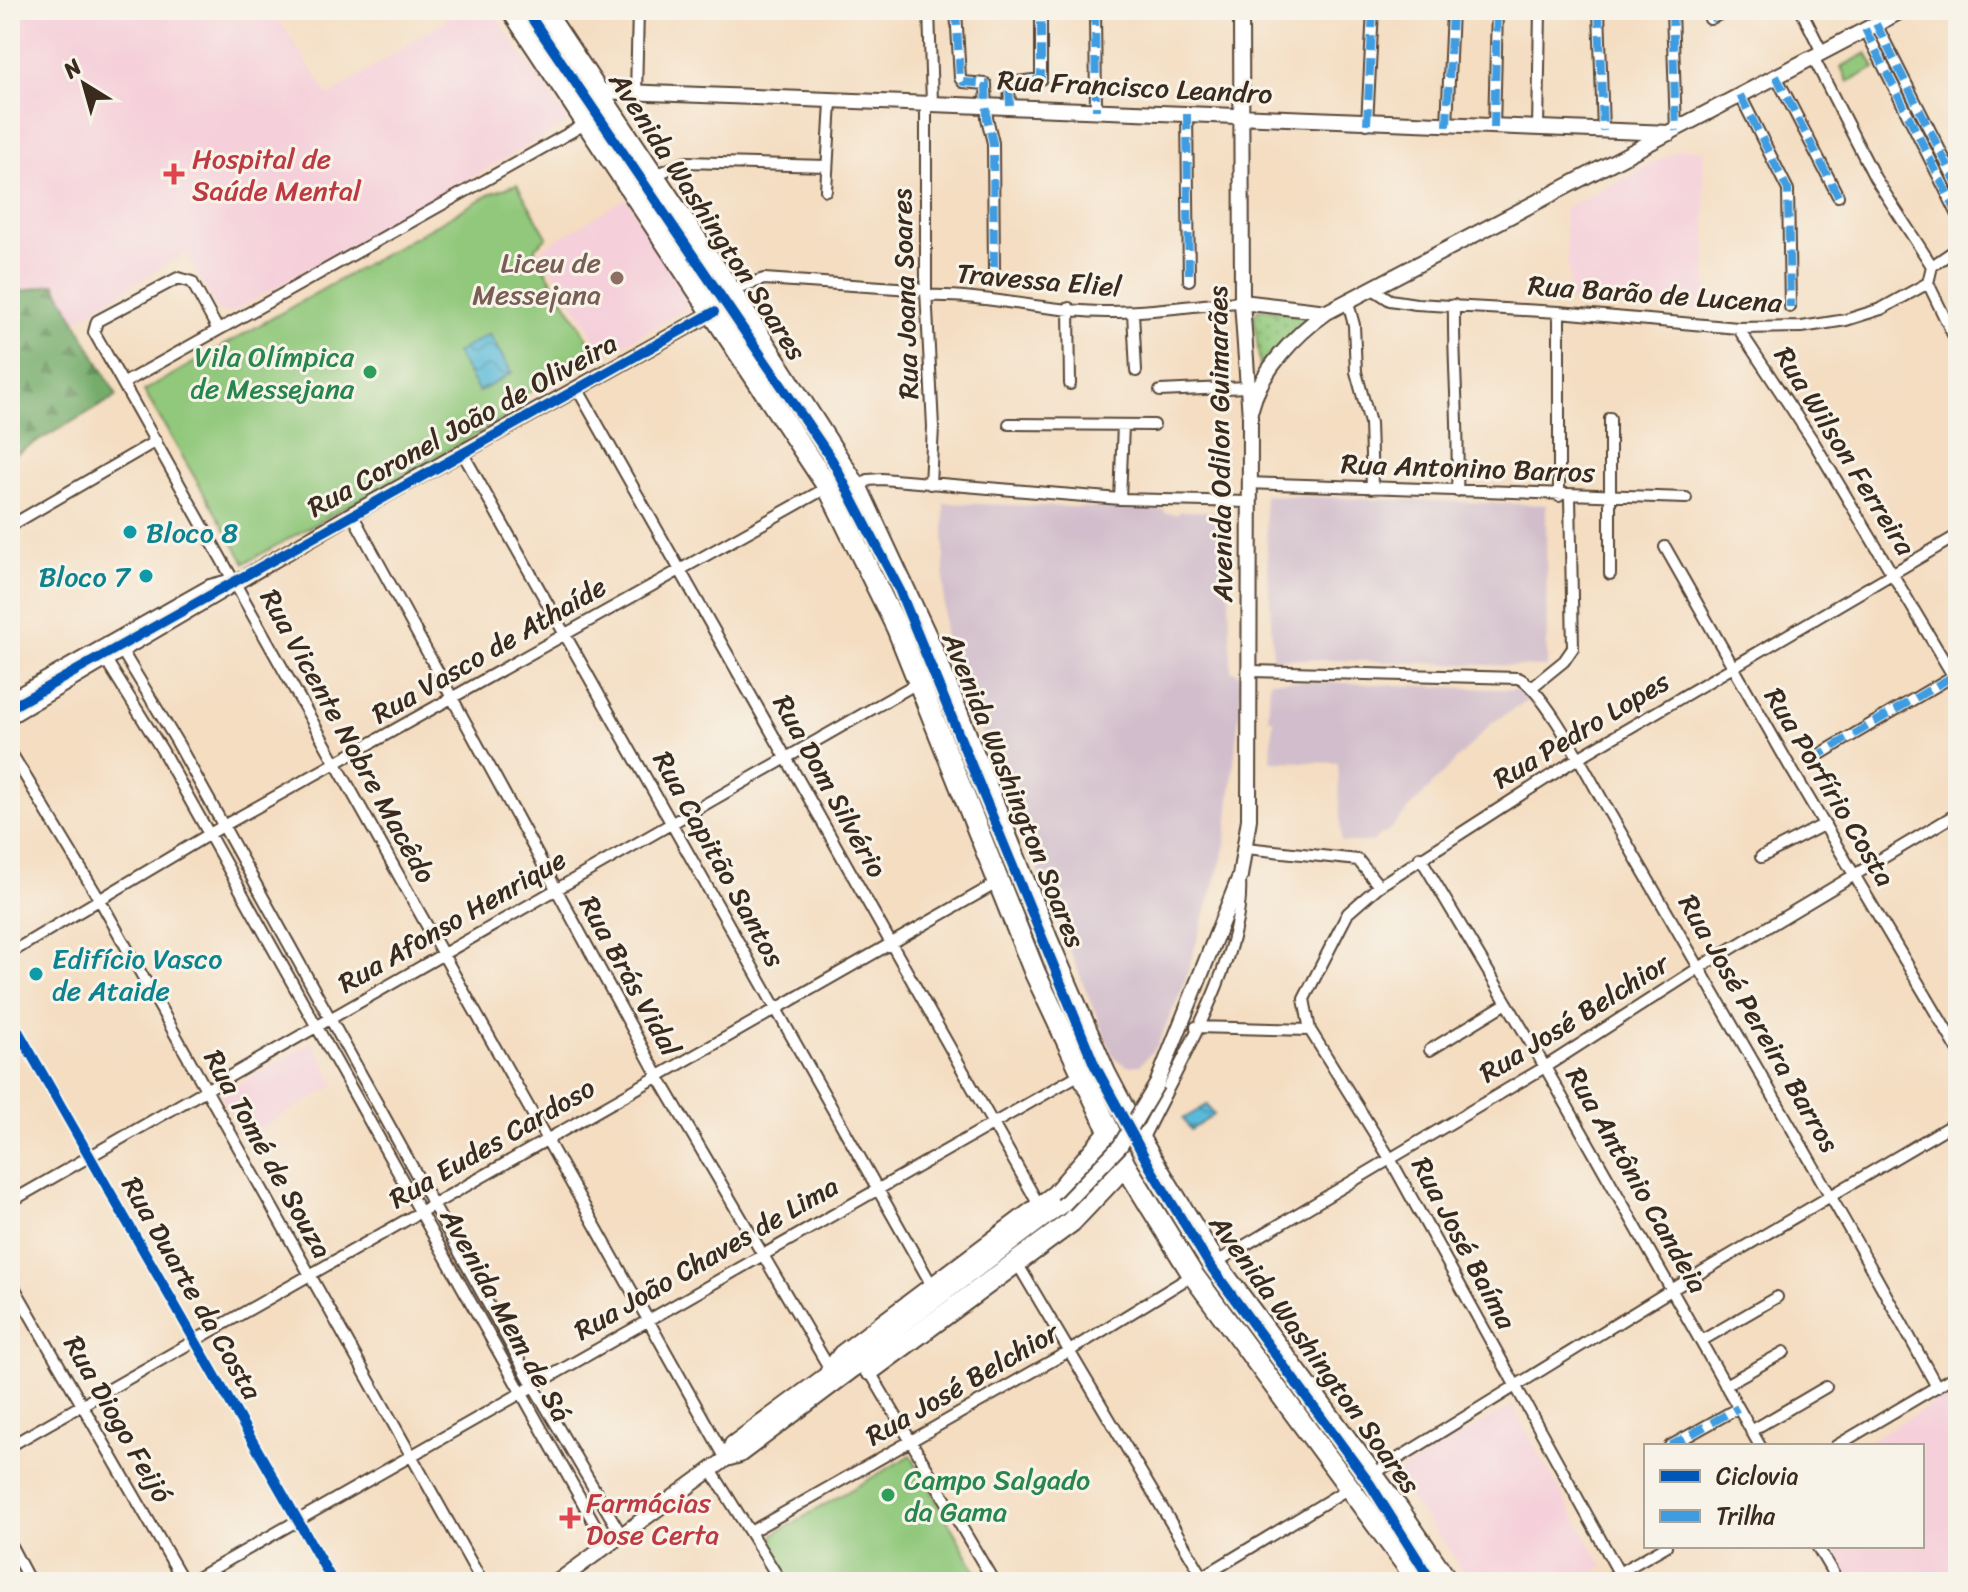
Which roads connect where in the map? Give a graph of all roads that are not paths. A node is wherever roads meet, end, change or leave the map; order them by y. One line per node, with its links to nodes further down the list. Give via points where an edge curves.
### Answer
1 (512, 10): 38 (highway, Avenida Washington Soares)
2 (543, 10): 26 (highway, Avenida Washington Soares)
3 (638, 10): 27 (street)
4 (929, 10): 30 (street, Rua Joana Soares)
5 (956, 10): 31 (street, via 960,78 986,84)
6 (1041, 10): 32 (street, via 1041,79 1009,83)
7 (1095, 10): 34 (street)
8 (1241, 10): 37 (main road, Avenida Odilon Guimarães)
9 (1373, 10): 39 (street)
10 (1452, 10): 40 (street)
11 (1497, 10): 41 (street)
12 (1540, 10): 42 (street)
13 (1599, 10): 43 (street)
14 (1672, 10): 44 (street)
15 (1728, 10): 18 (street)
16 (1801, 10): 21 (street)
17 (1903, 10): 19 (main road)
18 (1710, 19)
19 (1870, 27): 20 (street); 21 (main road); 22 (street)
20 (1889, 50): 22 (street); 23 (street)
21 (1817, 55): 25 (main road); 53 (street, via 1875,178)
22 (1878, 56): 24 (street)
23 (1898, 66): 24 (street); 33 (street)
24 (1886, 72): 35 (street)
25 (1776, 76): 28 (main road); 50 (street)
26 (598, 91): 27 (main road, Rua Francisco Leandro); 47 (highway, Avenida Washington Soares)
27 (636, 94): 29 (main road, Rua Francisco Leandro)
28 (1740, 95): 44 (main road); 63 (street, via 1788,190)
29 (831, 102): 30 (main road, Rua Francisco Leandro); 46 (street)
30 (929, 103): 31 (main road, Rua Francisco Leandro); 59 (street, Rua Joana Soares)
31 (986, 105): 32 (main road, Rua Francisco Leandro); 54 (street, via 993,143)
32 (1010, 106): 34 (main road, Rua Francisco Leandro)
33 (1918, 107): 35 (street); 48 (street)
34 (1096, 110): 36 (main road, Rua Francisco Leandro)
35 (1906, 113): 51 (street)
36 (1187, 114): 37 (main road, Rua Francisco Leandro); 55 (street)
37 (1242, 119): 39 (main road, Rua Francisco Leandro); 60 (main road, Avenida Odilon Guimarães)
38 (587, 123): 65 (highway, Avenida Washington Soares); 70 (street)
39 (1367, 124): 40 (main road, Rua Francisco Leandro)
40 (1447, 126): 41 (main road, Rua Francisco Leandro)
41 (1494, 128): 42 (main road, Rua Francisco Leandro)
42 (1538, 129): 43 (main road, Rua Francisco Leandro)
43 (1609, 131): 44 (main road, Rua Francisco Leandro); 45 (main road, via 1634,146)
44 (1673, 132): 45 (main road)
45 (1615, 161): 57 (main road)
46 (827, 166): 47 (street, via 686,162); 49 (street)
47 (653, 176): 58 (highway, Avenida Washington Soares)
48 (1958, 186)
49 (826, 190)
50 (1838, 196)
51 (1958, 215)
52 (1958, 248): 53 (street)
53 (1932, 266): 56 (street)
54 (994, 272)
55 (1189, 280)
56 (1928, 283): 69 (street, Rua Barão de Lucena, via 1881,309 1846,320); 71 (street)
57 (1373, 289): 61 (main road); 62 (street, Rua Barão de Lucena, via 1390,300)
58 (730, 290): 59 (street, Travessa Eliel, via 764,279); 89 (highway, Avenida Washington Soares)
59 (926, 293): 64 (street, Travessa Eliel); 86 (street, Rua Joana Soares, via 933,427)
60 (1242, 302): 66 (street, Travessa Eliel); 67 (main road); 75 (main road, Avenida Odilon Guimarães)
61 (1348, 303): 67 (main road); 88 (street, via 1356,372 1370,423)
62 (1454, 305): 68 (street, Rua Barão de Lucena); 90 (street)
63 (1790, 307)
64 (1069, 308): 66 (street, Travessa Eliel); 74 (street)
65 (714, 312): 76 (main road, Rua Coronel João de Oliveira); 87 (highway, Avenida Washington Soares)
66 (1133, 312): 72 (street)
67 (1327, 312): 78 (main road, via 1266,376)
68 (1559, 312): 69 (street, Rua Barão de Lucena); 91 (street)
69 (1738, 328): 101 (street, Rua Wilson Ferreira)
70 (218, 330): 73 (street); 73 (street, Rua Vicente Nobre Macêdo, via 192,282 171,279 95,326)
71 (1958, 345)
72 (1136, 371)
73 (124, 383): 83 (street, Rua Vicente Nobre Macêdo)
74 (1070, 384)
75 (1247, 387): 77 (street); 78 (main road, Avenida Odilon Guimarães)
76 (577, 388): 84 (main road, Rua Coronel João de Oliveira); 100 (street, Rua Dom Silvério)
77 (1160, 391)
78 (1250, 417): 85 (main road, Avenida Odilon Guimarães)
79 (1610, 418): 92 (street)
80 (1009, 424): 81 (street)
81 (1123, 425): 82 (street); 94 (street)
82 (1154, 425)
83 (156, 441): 97 (street); 103 (street, Rua Vicente Nobre Macêdo)
84 (462, 452): 96 (main road, Rua Coronel João de Oliveira); 104 (street, Rua Capitão Santos)
85 (1248, 483): 88 (street, Rua Antonino Barros); 95 (main road, Avenida Odilon Guimarães)
86 (930, 484): 89 (street, via 868,480); 94 (street)
87 (828, 487): 100 (street, Rua Vasco de Athaíde); 110 (highway, Avenida Washington Soares)
88 (1372, 488): 90 (street, Rua Antonino Barros)
89 (858, 490): 161 (highway, Avenida Washington Soares, via 932,649 1105,1073)
90 (1457, 491): 91 (street, Rua Antonino Barros)
91 (1565, 496): 92 (street, Rua Antonino Barros); 111 (street, via 1573,648)
92 (1609, 498): 93 (street, Rua Antonino Barros); 102 (street)
93 (1686, 498)
94 (1120, 499): 95 (street)
95 (1248, 502): 108 (main road, Avenida Odilon Guimarães)
96 (352, 514): 103 (main road, Rua Coronel João de Oliveira); 112 (street, Rua Brás Vidal)
97 (10, 526)
98 (1958, 535): 101 (street, Rua Pedro Lopes)
99 (1665, 547): 107 (street, Rua Porfírio Costa)
100 (679, 568): 104 (street, Rua Vasco de Athaíde); 118 (street, Rua Dom Silvério)
101 (1893, 572): 107 (street, Rua Pedro Lopes); 109 (street, Rua Wilson Ferreira)
102 (1610, 574)
103 (234, 582): 105 (main road, Rua Coronel João de Oliveira, via 210,587); 121 (street, Rua Vicente Nobre Macêdo)
104 (565, 636): 112 (street, Rua Vasco de Athaíde); 123 (street, Rua Capitão Santos)
105 (119, 646): 106 (main road, Rua Coronel João de Oliveira); 115 (street, Avenida Mem de Sá)
106 (103, 655): 113 (main road, Rua Coronel João de Oliveira); 114 (main road, Rua Coronel João de Oliveira); 116 (street, Avenida Mem de Sá)
107 (1731, 666): 119 (street, Rua Pedro Lopes); 124 (street, Rua Porfírio Costa)
108 (1251, 671): 111 (street, via 1518,678); 127 (main road, Avenida Odilon Guimarães)
109 (1956, 680): 120 (street)
110 (919, 682): 118 (street, Rua Afonso Henrique); 132 (highway, Avenida Washington Soares)
111 (1532, 687): 119 (street, Rua José Pereira Barros)
112 (452, 699): 121 (street, Rua Vasco de Athaíde); 134 (street, Rua Brás Vidal)
113 (10, 700)
114 (10, 716)
115 (177, 742): 116 (street); 125 (street, Avenida Mem de Sá)
116 (162, 750): 126 (street, Avenida Mem de Sá)
117 (10, 751): 135 (street, Rua Tomé de Souza)
118 (786, 758): 123 (street, Rua Afonso Henrique); 138 (street, Rua Dom Silvério)
119 (1578, 758): 128 (street, Rua Pedro Lopes); 141 (street, Rua José Pereira Barros)
120 (1812, 759)
121 (337, 764): 125 (street, Rua Vasco de Athaíde); 140 (street, Rua Vicente Nobre Macêdo)
122 (1958, 813): 130 (street, Rua José Belchior)
123 (671, 824): 134 (street, Rua Afonso Henrique); 143 (street, Rua Capitão Santos)
124 (1825, 824): 129 (street); 130 (street, Rua Porfírio Costa)
125 (223, 826): 126 (street, Rua Vasco de Athaíde); 136 (street, Avenida Mem de Sá)
126 (210, 835): 135 (street, Rua Vasco de Athaíde); 137 (street, Avenida Mem de Sá)
127 (1246, 848): 131 (main road, Avenida Odilon Guimarães); 133 (street, via 1358,860)
128 (1420, 857): 133 (street, Rua Pedro Lopes); 142 (street, Rua Antônio Candeia)
129 (1761, 857)
130 (1854, 874): 141 (street, Rua José Belchior); 150 (street, Rua Porfírio Costa)
131 (1240, 876): 147 (street, Avenida Odilon Guimarães, via 1238,927); 187 (main road, Avenida Odilon Guimarães, bridge, via 1157,1084 1120,1146 1063,1205)
132 (997, 883): 138 (street, Rua Eudes Cardoso); 152 (highway, Avenida Washington Soares)
133 (1379, 886): 148 (street, Rua Pedro Lopes, via 1348,913 1319,965 1304,999)
134 (556, 890): 140 (street, Rua Afonso Henrique); 153 (street, Rua Brás Vidal)
135 (101, 902): 139 (street, Rua Vasco de Athaíde); 154 (street, Rua Tomé de Souza)
136 (281, 929): 137 (street); 145 (street, Avenida Mem de Sá)
137 (267, 938): 146 (street, Avenida Mem de Sá)
138 (891, 943): 143 (street, Rua Eudes Cardoso); 158 (street, Rua Dom Silvério)
139 (10, 953)
140 (443, 954): 145 (street, Rua Afonso Henrique); 160 (street, Rua Vicente Nobre Macêdo)
141 (1699, 968): 151 (street, Rua José Belchior); 166 (street, Rua José Pereira Barros)
142 (1507, 1003): 149 (street); 151 (street, Rua Antônio Candeia)
143 (776, 1009): 153 (street, Rua Eudes Cardoso); 165 (street, Rua Capitão Santos)
144 (10, 1017): 162 (street, Rua Duarte da Costa)
145 (331, 1018): 146 (street, Rua Afonso Henrique); 155 (street, Avenida Mem de Sá)
146 (316, 1027): 154 (street, Rua Afonso Henrique); 156 (street, Avenida Mem de Sá)
147 (1196, 1027): 148 (street); 161 (street, Avenida Odilon Guimarães)
148 (1310, 1030): 163 (street, Rua José Baíma)
149 (1430, 1050)
150 (1958, 1050)
151 (1545, 1067): 163 (street, Rua José Belchior); 178 (street, Rua Antônio Candeia)
152 (1080, 1074): 158 (street, Rua João Chaves de Lima); 159 (highway, Avenida Washington Soares)
153 (658, 1076): 160 (street, Rua Eudes Cardoso); 171 (street, Rua Brás Vidal)
154 (204, 1091): 162 (street, Rua Afonso Henrique); 174 (street, Rua Tomé de Souza)
155 (383, 1112): 156 (street); 168 (street, Avenida Mem de Sá)
156 (369, 1119): 170 (street, Avenida Mem de Sá)
157 (1958, 1121): 166 (street)
158 (991, 1123): 165 (street, Rua João Chaves de Lima); 169 (street, Rua Dom Silvério)
159 (1109, 1133): 164 (highway, Avenida Washington Soares); 169 (highway, via 1078,1173)
160 (547, 1139): 168 (street, Rua Eudes Cardoso); 182 (street, Rua Vicente Nobre Macêdo)
161 (1141, 1142): 173 (highway, Avenida Washington Soares)
162 (90, 1156): 167 (street, Rua Afonso Henrique); 183 (street, Rua Duarte da Costa)
163 (1389, 1157): 173 (street, Rua José Belchior); 194 (street, Rua José Baíma)
164 (1125, 1165): 172 (highway, via 1071,1222); 175 (highway, Avenida Washington Soares)
165 (876, 1187): 171 (street, Rua João Chaves de Lima); 177 (street, Rua Capitão Santos)
166 (1832, 1196): 178 (street); 193 (street, Rua José Pereira Barros)
167 (10, 1202)
168 (434, 1204): 170 (street, Rua Eudes Cardoso); 179 (street, Avenida Mem de Sá)
169 (1040, 1207): 177 (highway)
170 (421, 1212): 174 (street, Rua Eudes Cardoso); 181 (street, Avenida Mem de Sá)
171 (762, 1253): 182 (street, Rua João Chaves de Lima); 188 (street, Rua Brás Vidal)
172 (1017, 1263): 185 (street); 187 (highway)
173 (1215, 1263): 209 (highway, Avenida Washington Soares)
174 (309, 1275): 183 (street, Rua Eudes Cardoso); 204 (street, Rua Tomé de Souza)
175 (1193, 1275): 185 (street, Rua José Belchior); 210 (highway, Avenida Washington Soares)
176 (10, 1280): 196 (street, Rua Diogo Feijó)
177 (934, 1289): 188 (highway, via 843,1355)
178 (1671, 1290): 184 (street, Rua Antônio Candeia); 194 (street)
179 (485, 1296): 181 (street); 190 (street, Avenida Mem de Sá)
180 (1777, 1297): 184 (street)
181 (471, 1305): 195 (street, Avenida Mem de Sá)
182 (649, 1319): 190 (street, Rua João Chaves de Lima); 205 (street, Rua Vicente Nobre Macêdo)
183 (195, 1341): 196 (street, Rua Eudes Cardoso); 211 (street, Rua Duarte da Costa)
184 (1701, 1341): 191 (street, Rua Antônio Candeia)
185 (1071, 1350): 199 (street, Rua José Belchior); 219 (street)
186 (1784, 1352): 191 (street)
187 (868, 1361): 188 (main road, via 853,1355); 199 (street); 205 (main road, via 740,1455)
188 (831, 1371): 205 (main road, via 732,1444)
189 (1958, 1374): 193 (street)
190 (533, 1385): 195 (street, Rua João Chaves de Lima); 206 (street, Avenida Mem de Sá)
191 (1725, 1385): 197 (street, Rua Antônio Candeia)
192 (1826, 1387): 198 (street)
193 (1937, 1387): 202 (street)
194 (1515, 1389): 209 (street); 218 (street, Rua José Baíma)
195 (521, 1391): 204 (street, Rua João Chaves de Lima); 208 (street, Avenida Mem de Sá)
196 (82, 1405): 203 (street, Rua Eudes Cardoso); 221 (street, Rua Diogo Feijó)
197 (1738, 1408): 198 (street, Rua Antônio Candeia); 200 (street)
198 (1751, 1431): 201 (street, Rua Antônio Candeia)
199 (912, 1440): 212 (street, Rua José Belchior); 227 (street)
200 (1674, 1444)
201 (1759, 1444)
202 (1839, 1444)
203 (10, 1446)
204 (410, 1456): 211 (street, Rua João Chaves de Lima); 224 (street, Rua Tomé de Souza)
205 (726, 1459): 207 (main road)
206 (582, 1467): 208 (street); 213 (street, Avenida Mem de Sá)
207 (711, 1470): 212 (street); 213 (main road)
208 (568, 1474): 215 (street, Avenida Mem de Sá)
209 (1373, 1474): 229 (highway, Avenida Washington Soares)
210 (1349, 1488): 219 (street); 228 (highway, Avenida Washington Soares)
211 (299, 1522): 222 (street, Rua João Chaves de Lima); 223 (street, Rua Duarte da Costa)
212 (752, 1531): 226 (street)
213 (622, 1536): 215 (main road)
214 (10, 1544): 220 (street)
215 (607, 1546): 225 (main road)
216 (1663, 1548): 218 (street)
217 (1818, 1548): 231 (street)
218 (1622, 1578): 230 (street)
219 (1201, 1580)
220 (30, 1582)
221 (184, 1582)
222 (190, 1582)
223 (333, 1582)
224 (482, 1582)
225 (557, 1582)
226 (781, 1582)
227 (994, 1582)
228 (1419, 1582)
229 (1448, 1582)
230 (1603, 1582)
231 (1838, 1582)

